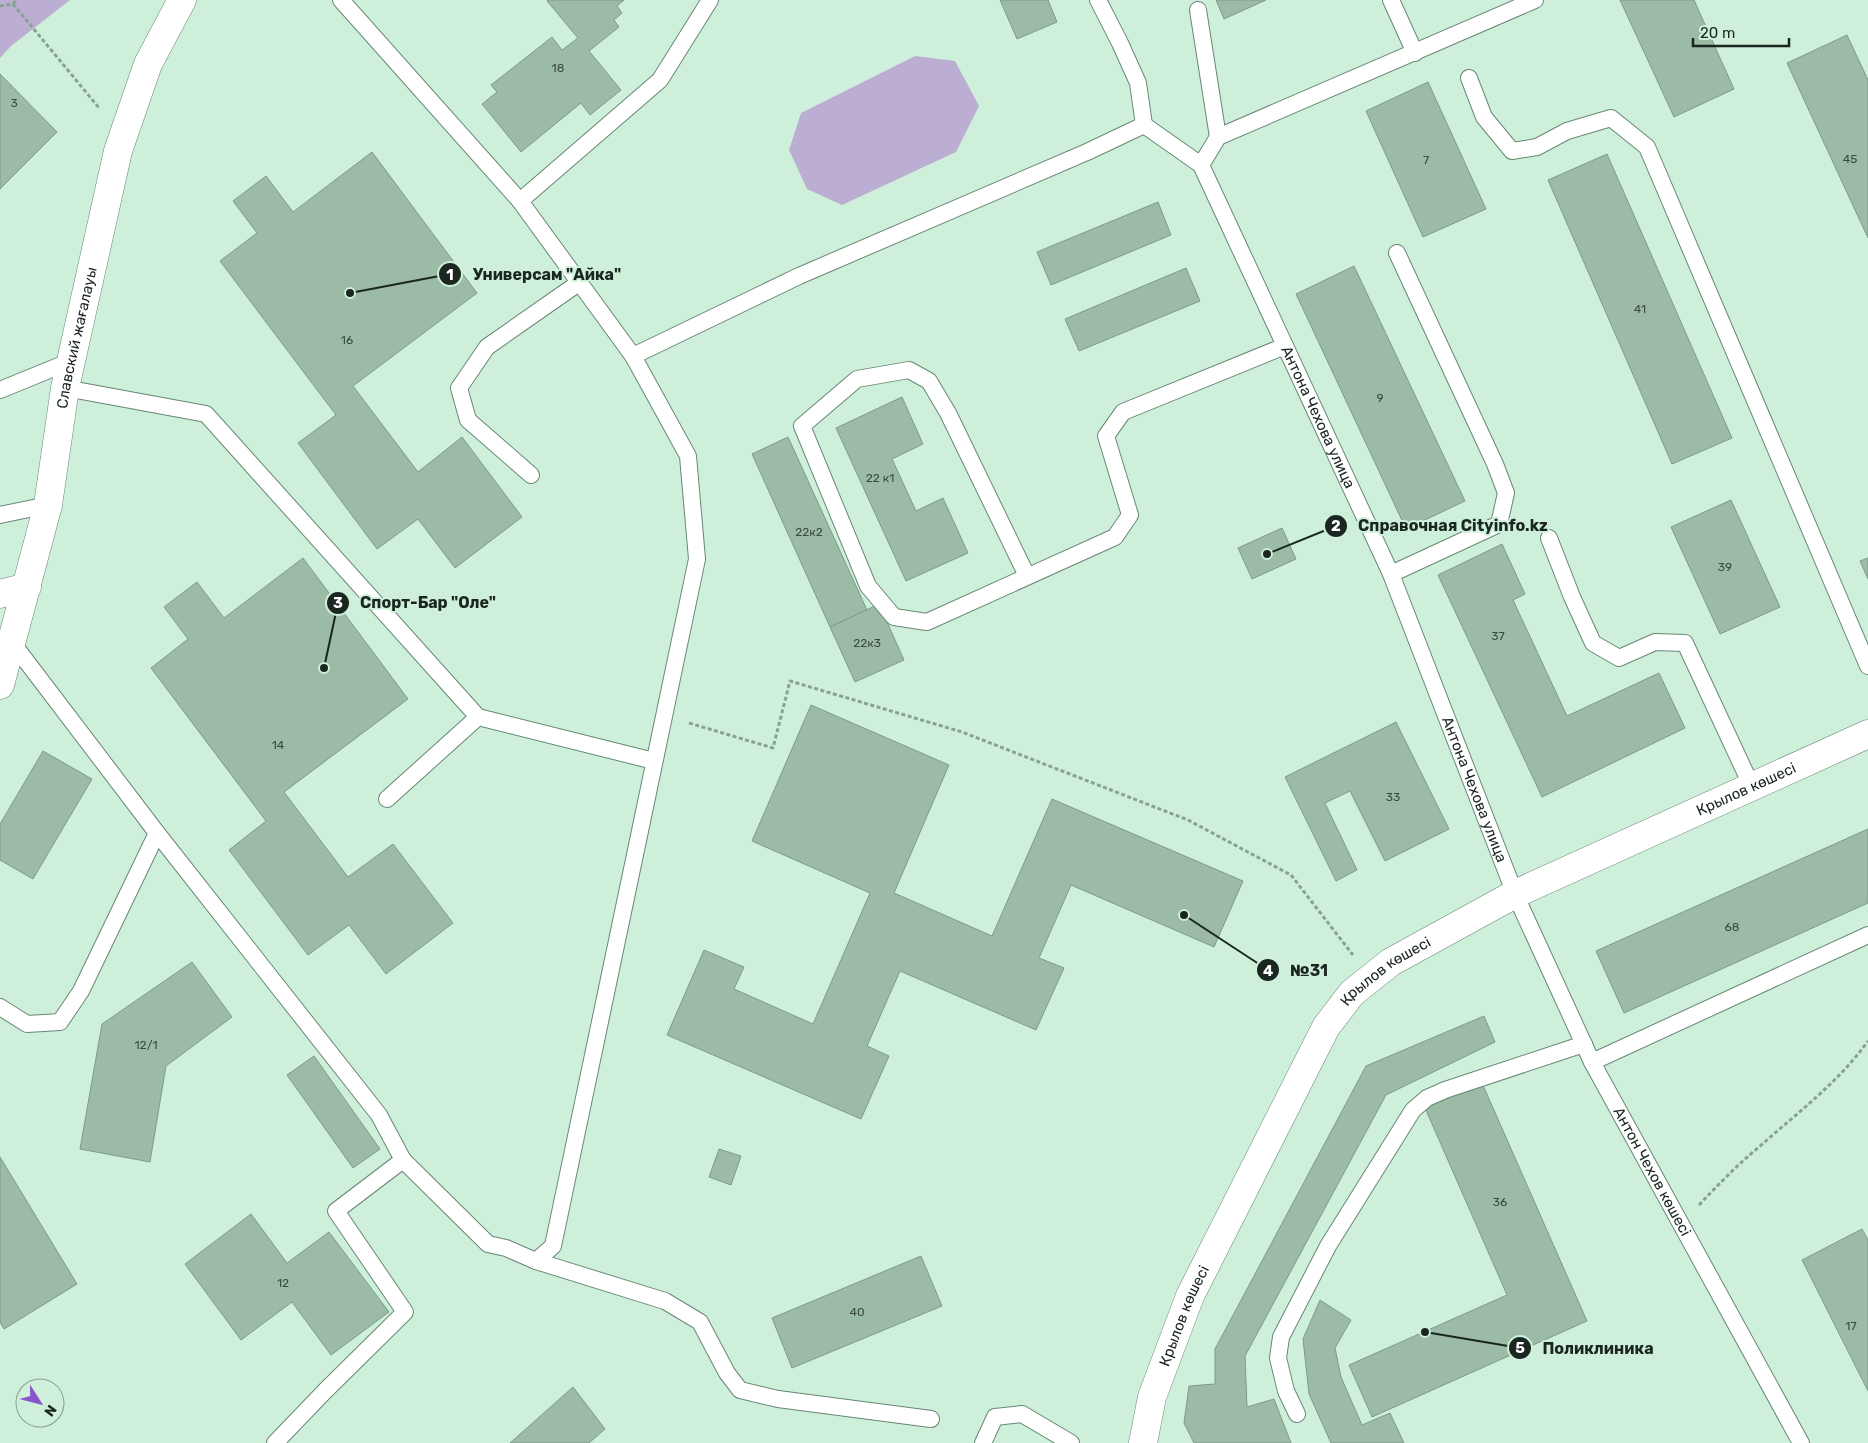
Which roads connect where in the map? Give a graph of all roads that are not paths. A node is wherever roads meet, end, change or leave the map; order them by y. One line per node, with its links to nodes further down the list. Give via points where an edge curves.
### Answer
1 (182, 0): 18 (main road, Славский жағалауы, via 148,64 118,151)
2 (341, 0): 13 (lane)
3 (710, 0): 13 (lane, via 660,80)
4 (1098, 0): 10 (lane, via 1138,82)
5 (1391, 0): 8 (lane)
6 (1535, 0): 8 (lane)
7 (1198, 10): 11 (lane)
8 (1415, 53): 11 (lane)
9 (1469, 78): 30 (lane, via 1484,117 1512,151 1538,146 1567,131 1611,118 1647,147)
10 (1144, 125): 12 (lane); 17 (lane, via 799,276)
11 (1218, 137): 12 (lane)
12 (1201, 165): 16 (lane, Антона Чехова улица)
13 (520, 201): 15 (lane)
14 (1397, 253): 25 (lane, via 1506,492 1499,524)
15 (580, 282): 17 (lane); 21 (lane, via 487,347 459,388 468,420)
16 (1285, 346): 25 (lane, Антона Чехова улица); 26 (lane, via 1123,412 1106,436 1130,515 1115,537)
17 (633, 356): 34 (lane, via 688,456 697,559)
18 (71, 361): 19 (main road, Славский жағалауы); 20 (lane)
19 (65, 388): 22 (main road, Славский жағалауы); 32 (lane, via 206,414)
20 (0, 390)
21 (531, 475)
22 (48, 505): 23 (lane); 27 (main road, Славский жағалауы)
23 (0, 515)
24 (1549, 538): 35 (lane, via 1593,643 1619,658 1655,642 1685,643)
25 (1391, 574): 38 (lane, Антона Чехова улица)
26 (1027, 576): 26 (lane, via 927,622 894,617 868,586 802,426 857,379 908,370 929,381 948,413)
27 (27, 587): 28 (main road); 29 (main road, Славский жағалауы)
28 (0, 594)
29 (11, 641): 31 (main road, Славский жағалауы); 37 (lane)
30 (1868, 666)
31 (0, 685)
32 (478, 717): 34 (lane); 36 (lane)
33 (1868, 734): 35 (main road, Крылов көшесі)
34 (654, 761): 44 (lane, via 553,1246)
35 (1752, 788): 38 (main road, Крылов көшесі)
36 (387, 799)
37 (157, 833): 40 (lane, via 81,991 60,1022 27,1024); 43 (lane, via 379,1115)
38 (1515, 894): 41 (lane, Антон Чехов көшесі); 50 (main road, Крылов көшесі, via 1391,962 1352,993 1326,1027 1190,1296 1152,1397)
39 (1868, 935): 42 (lane)
40 (0, 1007)
41 (1584, 1044): 42 (lane, Антон Чехов көшесі); 45 (lane, via 1445,1090 1413,1110 1328,1246 1281,1337 1278,1358 1286,1391)
42 (1592, 1062): 51 (lane, Антон Чехов көшесі)
43 (403, 1160): 44 (lane, via 488,1244); 47 (lane, via 336,1211 405,1312)
44 (536, 1261): 46 (lane, via 665,1301 700,1322 726,1373 740,1390 778,1399)
45 (1297, 1414)
46 (931, 1419)
47 (275, 1443)
48 (983, 1443): 49 (lane, via 995,1417 1022,1414)
49 (1071, 1443)
50 (1143, 1443)
51 (1801, 1443)

